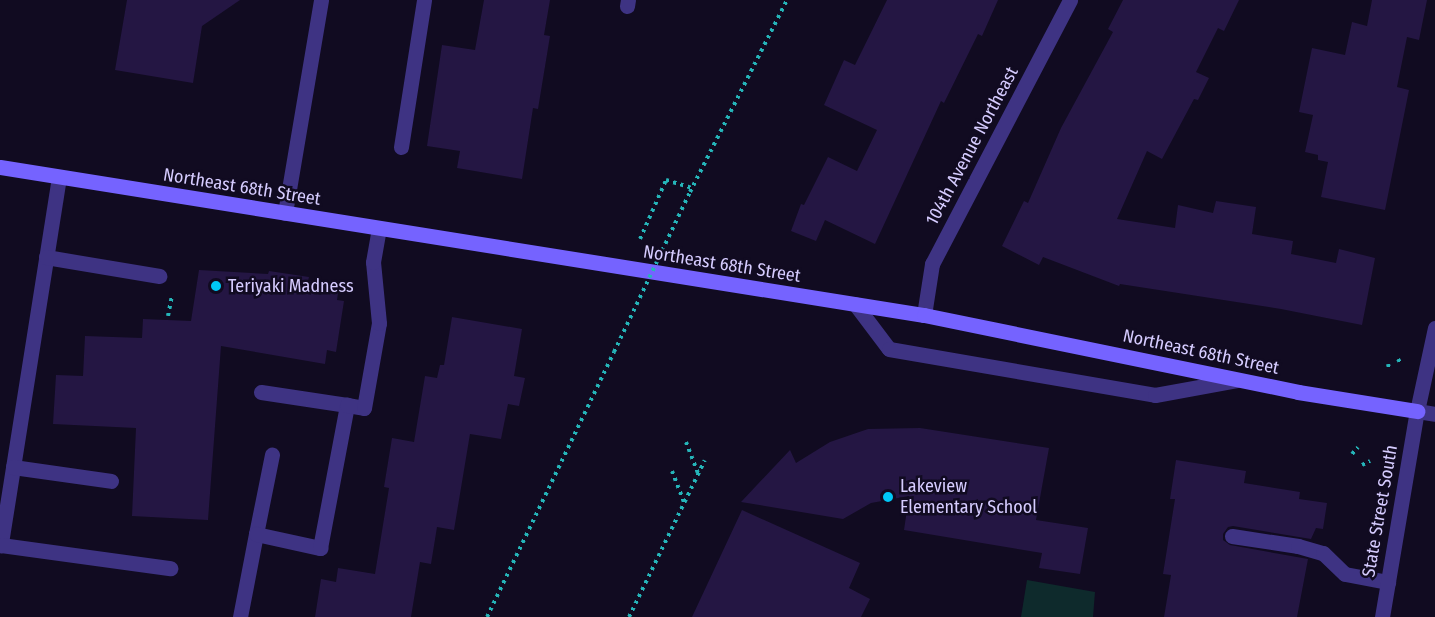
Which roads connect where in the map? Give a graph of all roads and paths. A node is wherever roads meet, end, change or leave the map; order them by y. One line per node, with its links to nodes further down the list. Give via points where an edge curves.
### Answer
1 (321, 0): 9 (street)
2 (424, 0): 5 (street)
3 (787, 0): 8 (path)
4 (1070, 0): 16 (street, 104th Avenue Northeast, via 932,264)
5 (401, 147)
6 (0, 167): 7 (main road, Northeast 68th Street)
7 (59, 177): 9 (main road, Northeast 68th Street); 12 (street)
8 (691, 190): 11 (path, via 666,180); 44 (path, bridge)
9 (285, 213): 10 (main road, Northeast 68th Street)
10 (379, 229): 15 (main road, Northeast 68th Street); 23 (street, via 373,262 379,323 364,408)
11 (640, 239)
12 (46, 256): 13 (street); 33 (street)
13 (159, 276)
14 (172, 298): 17 (path)
15 (855, 304): 16 (main road, Northeast 68th Street); 21 (street, via 890,349 1155,395)
16 (924, 315): 21 (main road, Northeast 68th Street)
17 (168, 316)
18 (1435, 328): 24 (street, State Street South)
19 (1398, 359): 20 (path)
20 (1401, 364)
21 (1237, 380): 24 (main road, Northeast 68th Street)
22 (261, 392): 23 (street)
23 (347, 405): 38 (street, via 320,548)
24 (1417, 411): 25 (street, Northeast 68th Street); 42 (street, State Street South)
25 (1435, 414)
26 (687, 442): 35 (path)
27 (1358, 447): 28 (path)
28 (1352, 454)
29 (272, 455): 38 (street)
30 (705, 460): 35 (path)
31 (1370, 461): 32 (path)
32 (1362, 465)
33 (13, 468): 36 (street); 40 (street)
34 (672, 471): 37 (path)
35 (698, 474): 37 (path)
36 (111, 481)
37 (684, 503): 45 (path)
38 (256, 534): 43 (street)
39 (1232, 536): 42 (street, via 1323,553 1345,574)
40 (1, 545): 41 (street)
41 (170, 568)
42 (1388, 582): 46 (street, State Street South)
43 (240, 617)
44 (486, 617)
45 (629, 617)
46 (1382, 617)

